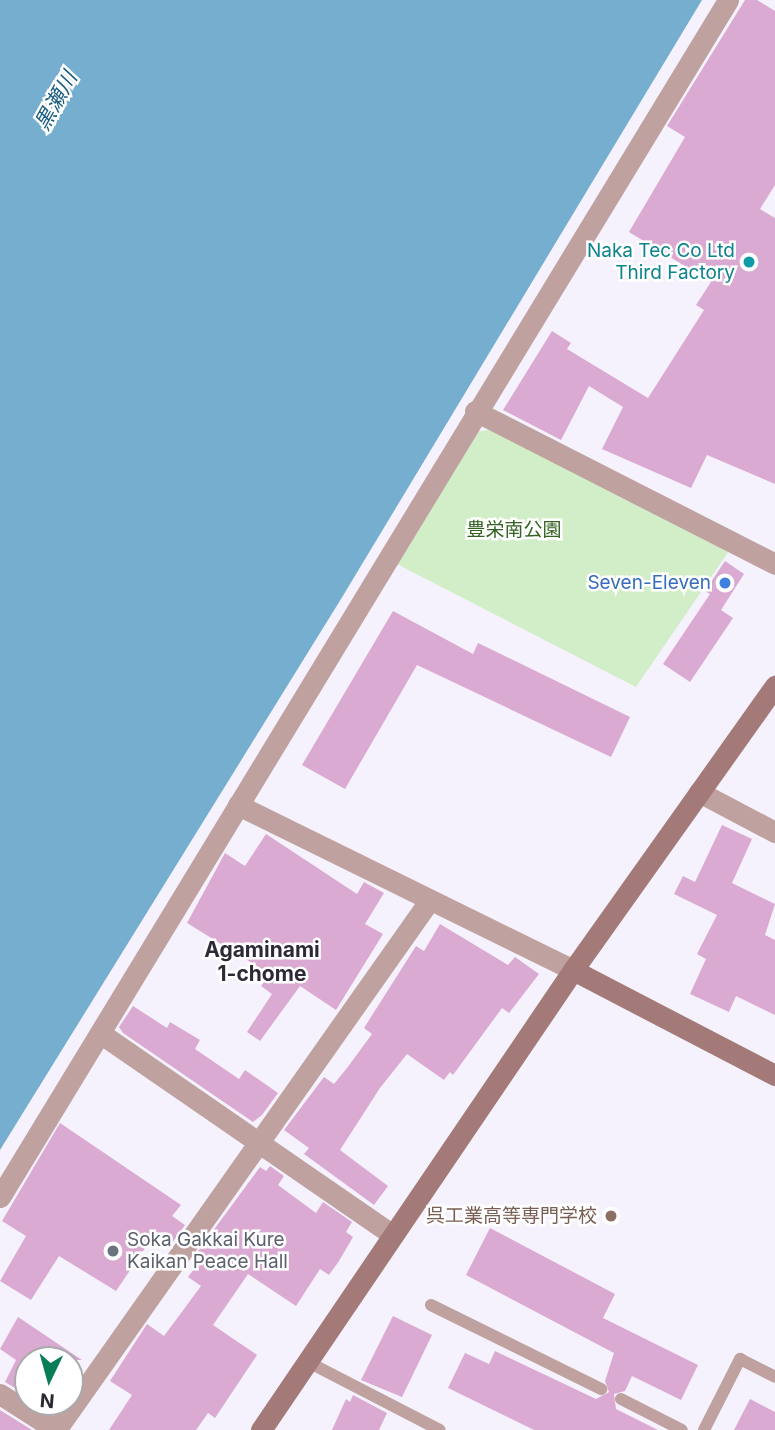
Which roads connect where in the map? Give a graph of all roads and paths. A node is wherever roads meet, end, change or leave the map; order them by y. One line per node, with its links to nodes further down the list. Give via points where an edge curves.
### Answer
1 (728, 0): 2 (street)
2 (475, 411): 3 (street); 6 (street)
3 (775, 564)
4 (775, 685): 5 (street)
5 (699, 792): 7 (street); 9 (street)
6 (238, 805): 8 (street); 10 (street)
7 (775, 832)
8 (429, 901): 9 (street); 12 (street)
9 (573, 970): 11 (street); 14 (street)
10 (100, 1033): 12 (street); 13 (street)
11 (775, 1075)
12 (258, 1142): 14 (street); 19 (street, via 57,1430)
13 (0, 1197)
14 (393, 1235): 16 (street)
15 (431, 1305): 18 (lane)
16 (308, 1362): 21 (street); 22 (lane)
17 (775, 1377): 24 (lane, via 740,1359)
18 (601, 1389)
19 (0, 1394)
20 (621, 1399): 23 (lane)
21 (261, 1430)
22 (440, 1430)
23 (682, 1430)
24 (704, 1430)

